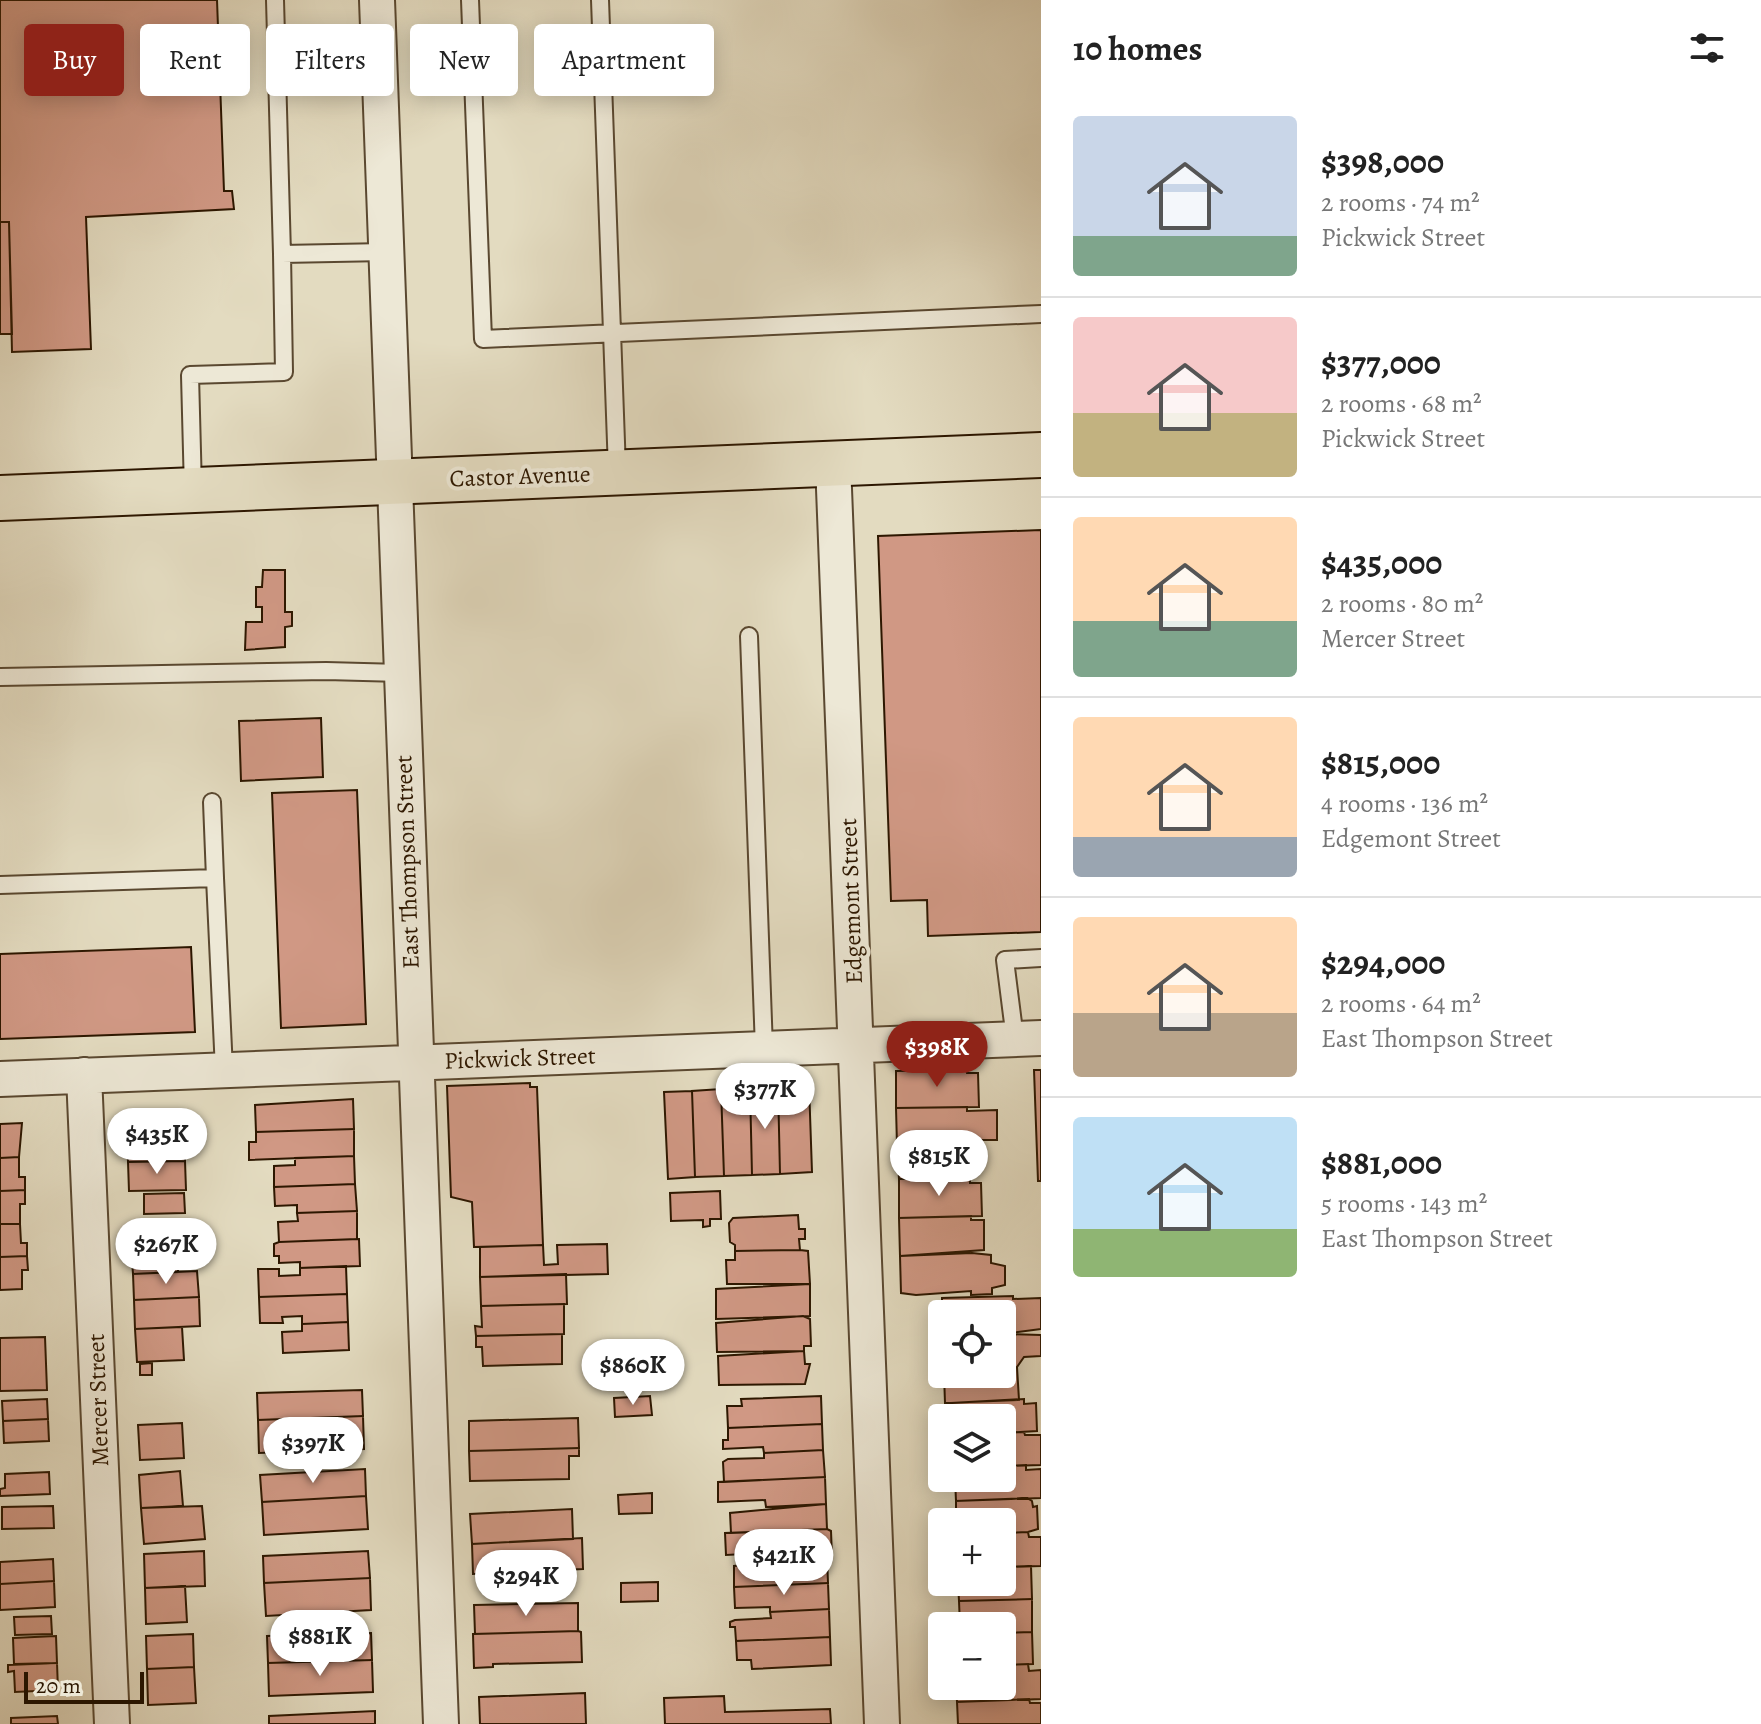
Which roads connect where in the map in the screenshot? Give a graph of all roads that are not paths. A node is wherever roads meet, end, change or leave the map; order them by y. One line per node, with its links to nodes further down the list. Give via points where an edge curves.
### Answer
1 (275, 0): 6 (lane)
2 (377, 0): 5 (street, East Thompson Street)
3 (470, 0): 8 (lane, via 483,339)
4 (600, 0): 8 (lane)
5 (386, 252): 6 (lane); 12 (street, East Thompson Street)
6 (282, 254): 13 (lane, via 284,372 190,375)
7 (1041, 314): 8 (lane)
8 (612, 335): 11 (lane)
9 (1041, 455): 10 (main road, Castor Avenue)
10 (833, 463): 11 (main road, Castor Avenue); 23 (street, Edgemont Street)
11 (617, 471): 12 (main road, Castor Avenue)
12 (394, 481): 13 (main road, Castor Avenue); 16 (street, East Thompson Street)
13 (193, 490): 14 (main road, Castor Avenue)
14 (0, 498)
15 (749, 636): 24 (lane)
16 (401, 673): 17 (lane); 25 (street, East Thompson Street)
17 (0, 677)
18 (212, 802): 19 (lane)
19 (215, 878): 20 (lane); 26 (lane)
20 (0, 885)
21 (1041, 958): 22 (lane, via 1005,960)
22 (1028, 1039): 23 (street, Pickwick Street)
23 (857, 1046): 24 (street, Pickwick Street); 31 (street, Edgemont Street)
24 (764, 1049): 25 (street, Pickwick Street)
25 (414, 1062): 26 (street, Pickwick Street); 30 (street, East Thompson Street)
26 (224, 1070): 27 (street, Pickwick Street)
27 (84, 1075): 28 (street, Pickwick Street); 29 (street, Mercer Street)
28 (0, 1079)
29 (112, 1724)
30 (441, 1724)
31 (882, 1724)

